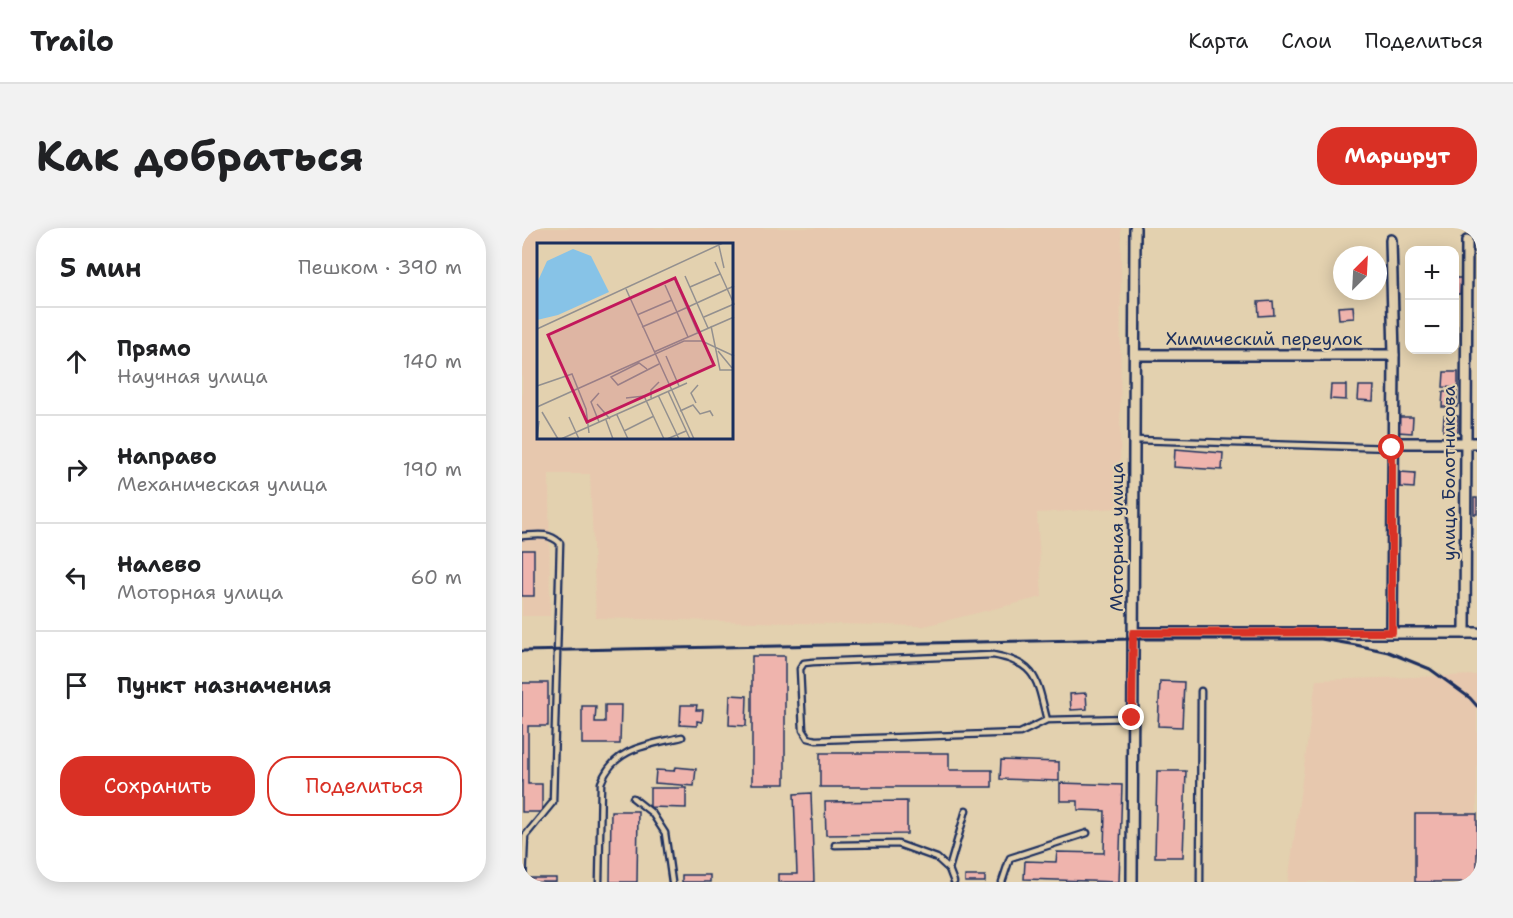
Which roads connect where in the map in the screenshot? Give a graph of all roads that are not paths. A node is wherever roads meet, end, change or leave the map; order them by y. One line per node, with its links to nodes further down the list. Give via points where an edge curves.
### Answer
1 (1135, 228): 4 (street, Моторная улица)
2 (1391, 240): 5 (street)
3 (1467, 241): 7 (street, улица Болотникова)
4 (1135, 355): 5 (street, Химический переулок); 6 (street, Моторная улица)
5 (1394, 355): 9 (street)
6 (1135, 440): 9 (lane); 12 (street, Моторная улица)
7 (1465, 443): 8 (street); 9 (street); 13 (street, улица Болотникова)
8 (1477, 443)
9 (1392, 446): 11 (street)
10 (522, 536): 24 (lane, via 546,535 560,543 553,802 525,836)
11 (1392, 632): 12 (street); 13 (street)
12 (1133, 633): 16 (street, Моторная улица)
13 (1464, 633): 14 (street)
14 (1477, 633)
15 (1201, 691): 30 (lane)
16 (1132, 718): 17 (lane); 29 (street, Моторная улица)
17 (1047, 720): 17 (lane, via 1020,733 816,740 808,738 803,730 800,669 804,663 813,662 993,655 1011,658 1025,665 1033,675)
18 (682, 737): 25 (lane, via 631,750 606,771 601,783)
19 (633, 798): 26 (lane, via 652,813 665,833)
20 (966, 810): 23 (lane)
21 (1087, 833): 28 (lane, via 1010,858)
22 (835, 845): 23 (lane, via 898,844 936,858)
23 (949, 869): 27 (lane)
24 (523, 882)
25 (599, 882)
26 (672, 882)
27 (954, 882)
28 (1002, 882)
29 (1132, 882)
30 (1200, 882)

